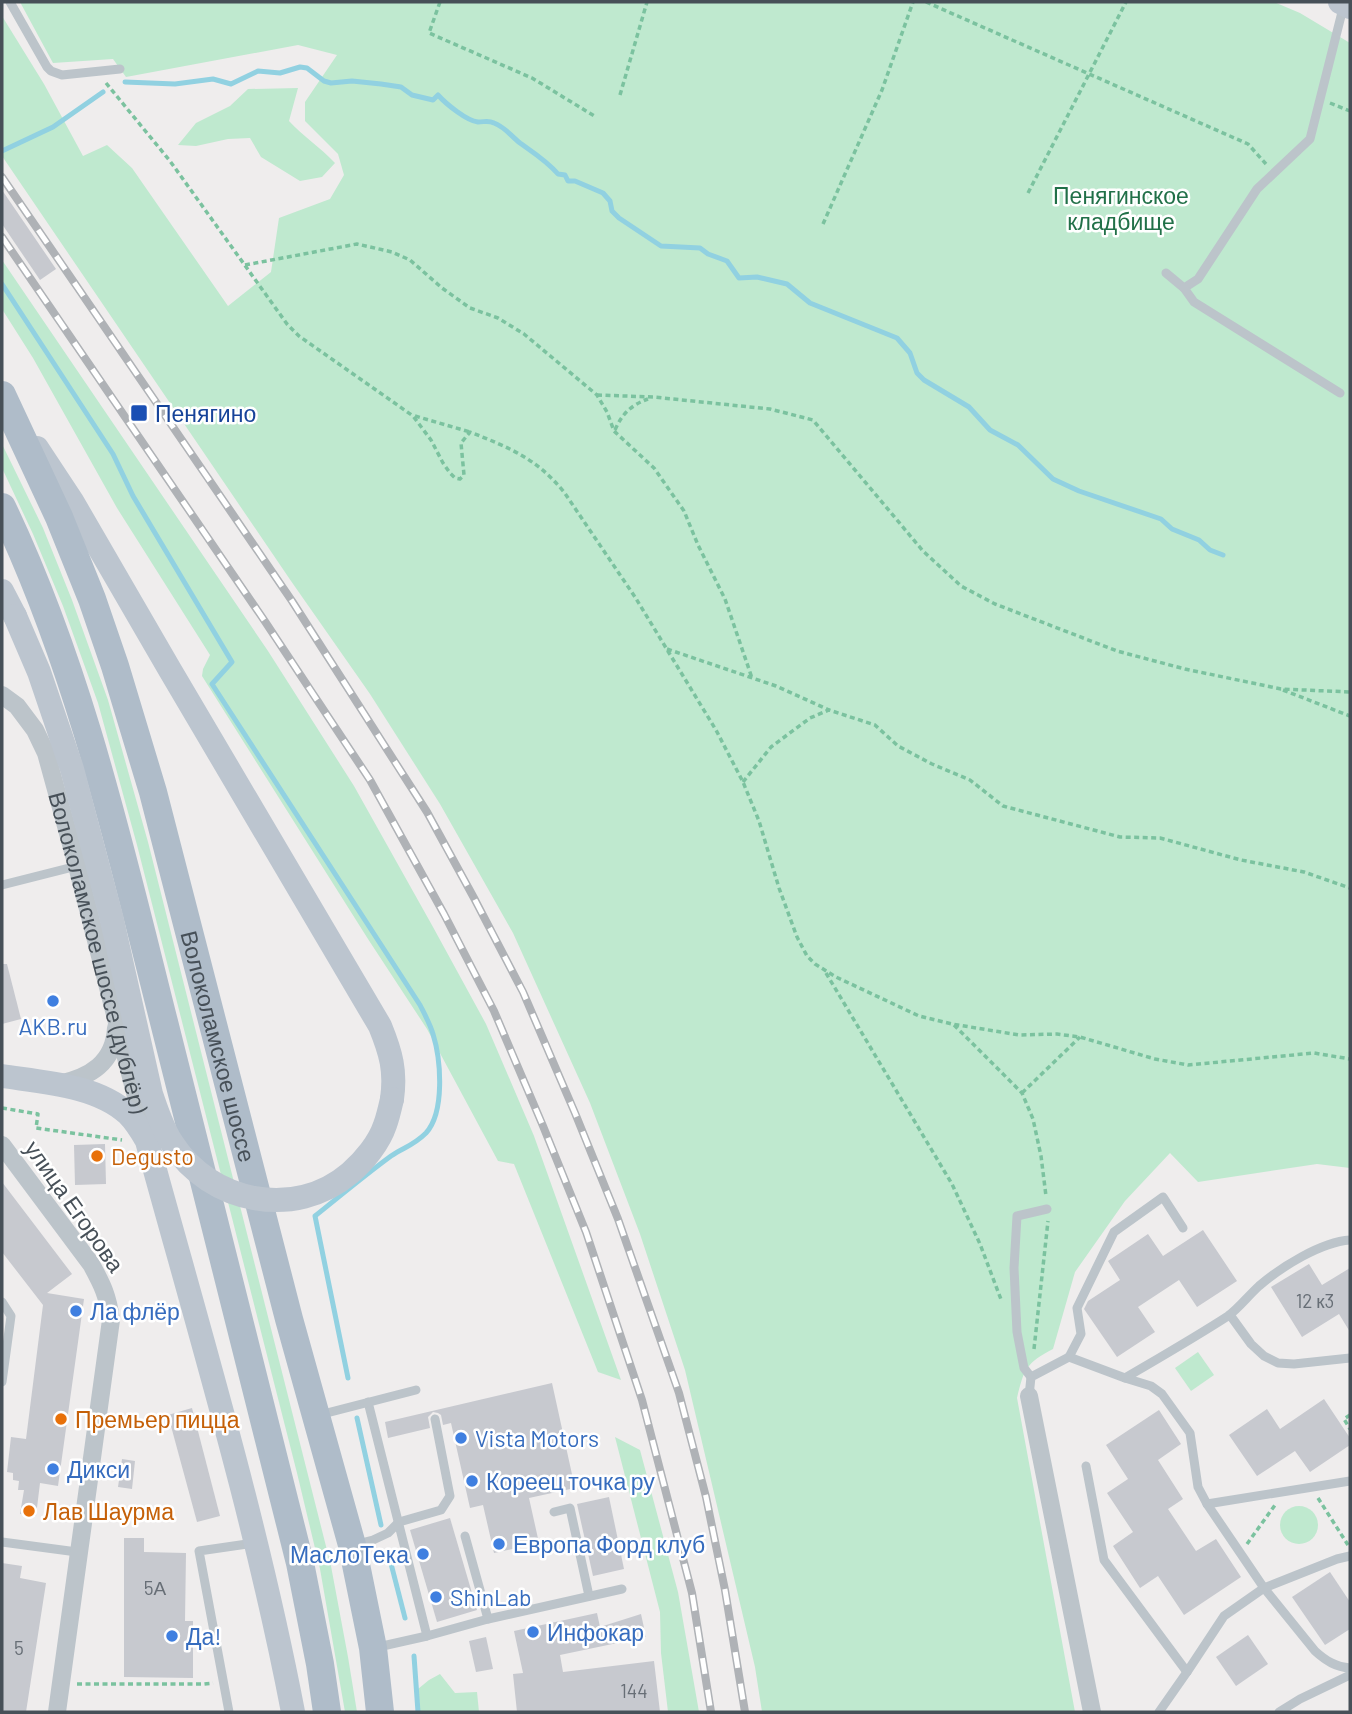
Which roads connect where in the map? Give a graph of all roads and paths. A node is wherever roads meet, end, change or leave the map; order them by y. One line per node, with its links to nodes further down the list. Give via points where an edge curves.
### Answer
1 (10, 2): 9 (lane, via 47,68 62,75)
2 (440, 2): 14 (path, via 429,33 531,78)
3 (647, 2): 11 (path)
4 (913, 2): 17 (path, via 882,90)
5 (926, 2): 10 (path)
6 (1126, 2): 10 (path)
7 (1345, 4): 12 (lane)
8 (120, 69): 9 (lane)
9 (96, 71): 18 (path, via 170,160)
10 (1089, 74): 15 (path, via 1248,144); 16 (path)
11 (620, 95)
12 (1320, 99): 13 (path); 15 (lane, via 1310,139)
13 (1350, 111)
14 (596, 117)
15 (1274, 173): 20 (lane, via 1257,189 1198,279)
16 (1028, 193)
17 (823, 223)
18 (246, 265): 23 (path, via 357,244 392,252 410,260 470,308 524,334); 25 (path, via 275,310 299,336)
19 (1166, 273): 20 (lane)
20 (1184, 288): 21 (lane, via 1194,302)
21 (1339, 393)
22 (2, 394): 29 (main road, bridge, via 72,501 380,1026 394,1068 385,1126 362,1161 337,1183 306,1196 256,1199 210,1181 172,1143 151,1094 72,769 39,672); 72 (main road, Волоколамское шоссе, via 59,517 115,666 153,792)
23 (597, 395): 24 (path); 26 (path)
24 (653, 397): 26 (path, via 635,403 620,417); 32 (path, via 770,409 813,420 923,551 961,586 995,604 1117,651)
25 (413, 416): 27 (path); 27 (path, via 455,478 464,475 461,443)
26 (614, 431): 31 (path, via 654,468 684,512 725,599)
27 (470, 432): 30 (path, via 532,461 551,476)
28 (2, 508): 45 (main road, Волоколамское шоссе, via 47,610 80,708)
29 (2, 591)
30 (667, 649): 31 (path); 37 (path)
31 (752, 678): 35 (path)
32 (1281, 689): 33 (path); 36 (path)
33 (1350, 692)
34 (2, 695): 38 (street, Волоколамское шоссе (дублёр), via 35,730 46,753)
35 (829, 710): 37 (path, via 771,747); 40 (path, via 876,725 898,746 970,780 1003,806 1120,837 1160,838 1304,872)
36 (1350, 716)
37 (743, 782): 41 (path, via 797,937 807,956)
38 (76, 866): 39 (lane); 42 (street, Волоколамское шоссе (дублёр))
39 (2, 886)
40 (1350, 888)
41 (825, 971): 43 (path, via 919,1016); 62 (path, via 951,1184)
42 (116, 1021): 48 (street, via 112,1051 104,1062 79,1079); 54 (street, Волоколамское шоссе (дублёр))
43 (953, 1024): 44 (path, via 1019,1035); 49 (path)
44 (1080, 1037): 46 (path, via 1188,1065 1314,1053); 49 (path)
45 (173, 1058): 58 (main road); 104 (main road, Волоколамское шоссе, via 300,1563)
46 (1350, 1059)
47 (2, 1076): 48 (main road)
48 (57, 1084): 54 (main road, via 112,1102 137,1124)
49 (1022, 1093): 56 (path, via 1041,1156)
50 (39, 1105): 52 (path)
51 (2, 1108): 52 (path)
52 (38, 1114): 53 (path, via 36,1128)
53 (122, 1140)
54 (147, 1141): 58 (main road, Волоколамское шоссе (дублёр))
55 (2, 1145): 87 (street, улица Егорова, via 91,1264 108,1299 111,1320)
56 (1047, 1209): 62 (lane, via 1017,1216); 65 (path)
57 (1183, 1228): 63 (lane, via 1163,1198 1114,1233 1077,1308 1081,1334)
58 (172, 1231): 84 (main road, Волоколамское шоссе (дублёр))
59 (1350, 1240): 61 (lane, via 1308,1254 1280,1270)
60 (2, 1302): 67 (lane, via 10,1315)
61 (1230, 1314): 64 (lane, via 1251,1345 1278,1363); 66 (lane)
62 (1017, 1332): 65 (lane, via 1024,1368)
63 (1069, 1357): 65 (lane); 66 (lane)
64 (1350, 1358)
65 (1031, 1377): 69 (lane)
66 (1125, 1378): 79 (lane, via 1162,1394 1190,1433 1198,1487)
67 (2, 1381)
68 (416, 1390): 70 (lane)
69 (1029, 1396): 106 (street)
70 (368, 1402): 72 (lane); 81 (lane)
71 (1350, 1415): 74 (path, via 1344,1419)
72 (317, 1416): 85 (main road, Волоколамское шоссе)
73 (435, 1419): 81 (lane, via 450,1496 441,1510)
74 (1350, 1429)
75 (1086, 1465): 97 (lane, via 1104,1560)
76 (1350, 1481): 77 (lane)
77 (1311, 1488): 78 (lane); 86 (path)
78 (1284, 1492): 79 (lane); 88 (path)
79 (1207, 1504): 88 (lane)
80 (554, 1512): 92 (lane, via 570,1508)
81 (399, 1522): 85 (lane, via 388,1533); 94 (lane)
82 (465, 1536): 93 (lane)
83 (2, 1542): 87 (lane)
84 (256, 1543): 99 (lane, via 199,1551); 103 (main road, Волоколамское шоссе (дублёр))
85 (352, 1545): 95 (main road, Волоколамское шоссе)
86 (1350, 1548)
87 (77, 1552): 100 (street, улица Егорова)
88 (1240, 1553): 90 (lane)
89 (1350, 1556): 90 (lane)
90 (1264, 1588): 96 (lane, via 1315,1651 1325,1660); 97 (lane, via 1224,1616)
91 (622, 1590): 92 (lane)
92 (589, 1596): 93 (lane)
93 (488, 1619): 94 (lane)
94 (427, 1636): 95 (lane)
95 (373, 1648): 105 (main road, Волоколамское шоссе)
96 (1350, 1668)
97 (1187, 1672): 107 (lane)
98 (1350, 1675): 108 (lane)
99 (223, 1681): 100 (path); 102 (lane)
100 (61, 1684): 101 (street, улица Егорова)
101 (57, 1712)
102 (229, 1712)
103 (293, 1712)
104 (327, 1712)
105 (380, 1712)
106 (1092, 1712)
107 (1158, 1712)
108 (1279, 1712)

